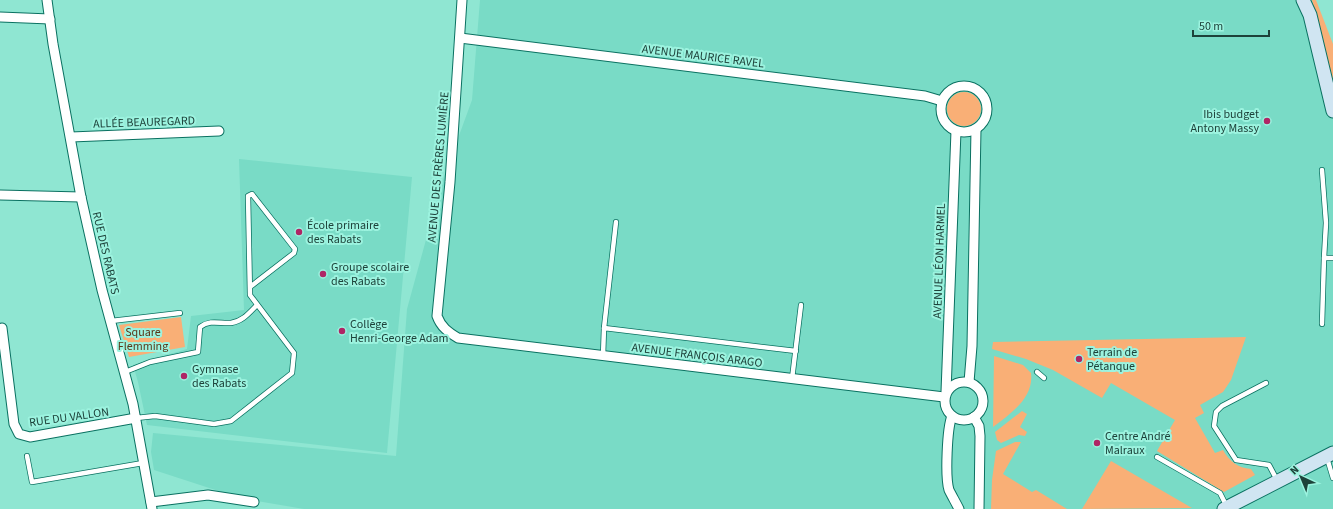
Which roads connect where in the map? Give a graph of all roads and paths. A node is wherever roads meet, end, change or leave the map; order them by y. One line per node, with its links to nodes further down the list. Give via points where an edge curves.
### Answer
1 (47, 0): 5 (street, RUE DES RABATS)
2 (462, 0): 6 (street, AVENUE DES FRÈRES LUMIÈRE)
3 (1303, 0): 8 (street, via 1310,15)
4 (0, 17): 5 (street)
5 (50, 19): 12 (street, RUE DES RABATS)
6 (460, 38): 7 (street, AVENUE MAURICE RAVEL, via 925,96); 27 (street, AVENUE DES FRÈRES LUMIÈRE, via 437,316 440,324)
7 (942, 101): 9 (street, via 946,94 960,86 975,89 985,101 987,109 982,124); 11 (street, via 941,116 944,122)
8 (1333, 111)
9 (976, 129): 11 (street, via 970,132); 34 (street, via 972,346)
10 (219, 131): 12 (street, ALLÉE BEAUREGARD)
11 (956, 131): 36 (street, AVENUE LÉON HARMEL)
12 (71, 137): 15 (street, RUE DES RABATS)
13 (1322, 170): 17 (lane, via 1326,223)
14 (0, 195): 15 (street)
15 (81, 197): 23 (street, RUE DES RABATS)
16 (616, 222): 25 (lane)
17 (1324, 258): 18 (lane); 24 (lane)
18 (1333, 258)
19 (250, 287): 19 (lane, via 248,196 252,194 295,249 294,253); 20 (lane, via 250,295)
20 (257, 305): 30 (lane, via 245,318 230,323 216,321 200,327 198,352 150,362); 39 (lane, via 294,353 292,373 231,421 214,424 150,416)
21 (801, 305): 28 (lane)
22 (180, 313): 23 (lane)
23 (110, 321): 30 (street, RUE DES RABATS)
24 (1322, 324)
25 (604, 328): 28 (lane); 29 (lane)
26 (0, 329): 39 (street, RUE DU VALLON, via 2,328 5,344 14,424 19,434 30,437)
27 (448, 332): 29 (street, AVENUE FRANÇOIS ARAGO, via 458,338)
28 (796, 351): 33 (lane)
29 (602, 356): 33 (street, AVENUE FRANÇOIS ARAGO)
30 (125, 372): 39 (street, RUE DES RABATS)
31 (1037, 372): 32 (lane)
32 (1044, 378)
33 (792, 379): 36 (street, AVENUE FRANÇOIS ARAGO)
34 (969, 382): 36 (street, via 956,383); 38 (street, via 981,391 983,398 981,410)
35 (1266, 383): 45 (lane, via 1222,406 1216,412 1214,426 1236,460 1269,465)
36 (945, 394): 37 (street, via 944,404)
37 (952, 416): 38 (street, via 964,420); 49 (street, via 948,425 948,476 949,489)
38 (974, 417): 50 (street, via 979,426 980,436)
39 (136, 418): 43 (street, RUE DES RABATS)
40 (1330, 455): 44 (lane); 45 (street)
41 (27, 456): 43 (lane, via 32,482)
42 (1157, 457): 48 (lane, via 1220,493)
43 (143, 464): 47 (street, RUE DES RABATS)
44 (1333, 478)
45 (1278, 481): 48 (street)
46 (254, 502): 47 (street, via 208,495)
47 (151, 506)
48 (1226, 508)
49 (959, 509)
50 (979, 509)

